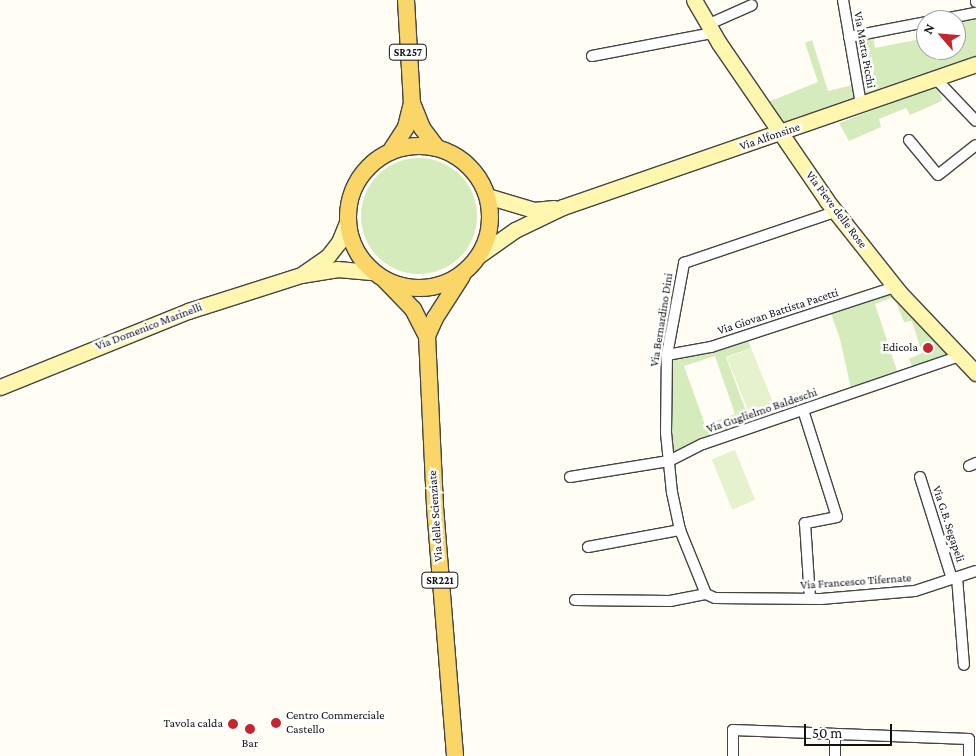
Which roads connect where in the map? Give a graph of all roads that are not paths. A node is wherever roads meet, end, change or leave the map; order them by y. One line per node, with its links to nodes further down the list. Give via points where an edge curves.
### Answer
1 (406, 0): 11 (main road, SR257)
2 (694, 0): 6 (street, Via Pieve delle Rose)
3 (843, 0): 7 (street, Via Marta Picchi)
4 (752, 5): 6 (street)
5 (916, 24): 7 (street)
6 (710, 29): 8 (street); 14 (street, Via Pieve delle Rose)
7 (849, 36): 12 (street, Via Marta Picchi)
8 (592, 56)
9 (976, 64): 10 (street, Via Alfonsine)
10 (935, 78): 12 (street, Via Alfonsine); 13 (street)
11 (412, 104): 17 (main road, SR257, via 422,128); 18 (main road, SR257, via 406,127)
12 (861, 104): 14 (street, Via Alfonsine)
13 (976, 121)
14 (780, 134): 20 (street, Via Alfonsine); 21 (street, Via Pieve delle Rose)
15 (909, 140): 16 (street, via 938,175)
16 (976, 146)
17 (437, 148): 18 (main road, via 413,146); 19 (main road, via 464,161)
18 (390, 152): 22 (main road, via 370,165 358,180)
19 (487, 196): 20 (street, Via Alfonsine, via 534,210); 23 (main road, via 490,222)
20 (563, 207): 23 (street, Via Alfonsine, via 515,230)
21 (835, 212): 27 (street, Via Pieve delle Rose); 29 (street, Via Bernardino Dini, via 684,263)
22 (348, 220): 25 (street, via 339,242 328,256); 26 (main road, via 358,253)
23 (478, 256): 24 (main road)
24 (467, 269): 26 (main road, via 442,284 422,288 405,287); 28 (main road, Via delle Scienziate / SR221, via 434,318)
25 (301, 275): 26 (street, via 337,269); 32 (street, Via Domenico Marinelli, via 188,311)
26 (379, 276): 28 (main road, Via delle Scienziate / SR221, via 413,309)
27 (895, 287): 29 (street, Via Giovan Battista Pacetti, via 711,347); 30 (street, Via Pieve delle Rose)
28 (426, 336): 46 (main road, Via delle Scienziate / SR221)
29 (667, 355): 34 (street, Via Bernardino Dini)
30 (960, 356): 31 (street, Via Pieve delle Rose); 33 (street, Via Guglielmo Baldeschi)
31 (976, 373)
32 (0, 387)
33 (803, 410): 34 (street, Via Guglielmo Baldeschi, via 703,444); 42 (street, via 837,517 804,524)
34 (669, 460): 35 (street, Via Guglielmo Baldeschi); 37 (street, Via Bernardino Dini)
35 (570, 477)
36 (920, 477): 40 (street, Via G.B. Segapeli)
37 (680, 530): 38 (street); 41 (street, Via Bernardino Dini)
38 (588, 547)
39 (976, 572): 40 (street, Via Francesco Tifernate)
40 (955, 578): 42 (street, Via Francesco Tifernate, via 915,590); 44 (street, Via G.B. Segapeli)
41 (706, 594): 42 (street, Via Francesco Tifernate, via 715,598); 43 (street, via 670,601)
42 (810, 599)
43 (575, 600)
44 (964, 665)
45 (835, 735): 47 (street, via 733,730); 48 (street); 49 (street, via 969,739)
46 (455, 756)
47 (733, 756)
48 (835, 756)
49 (969, 756)

